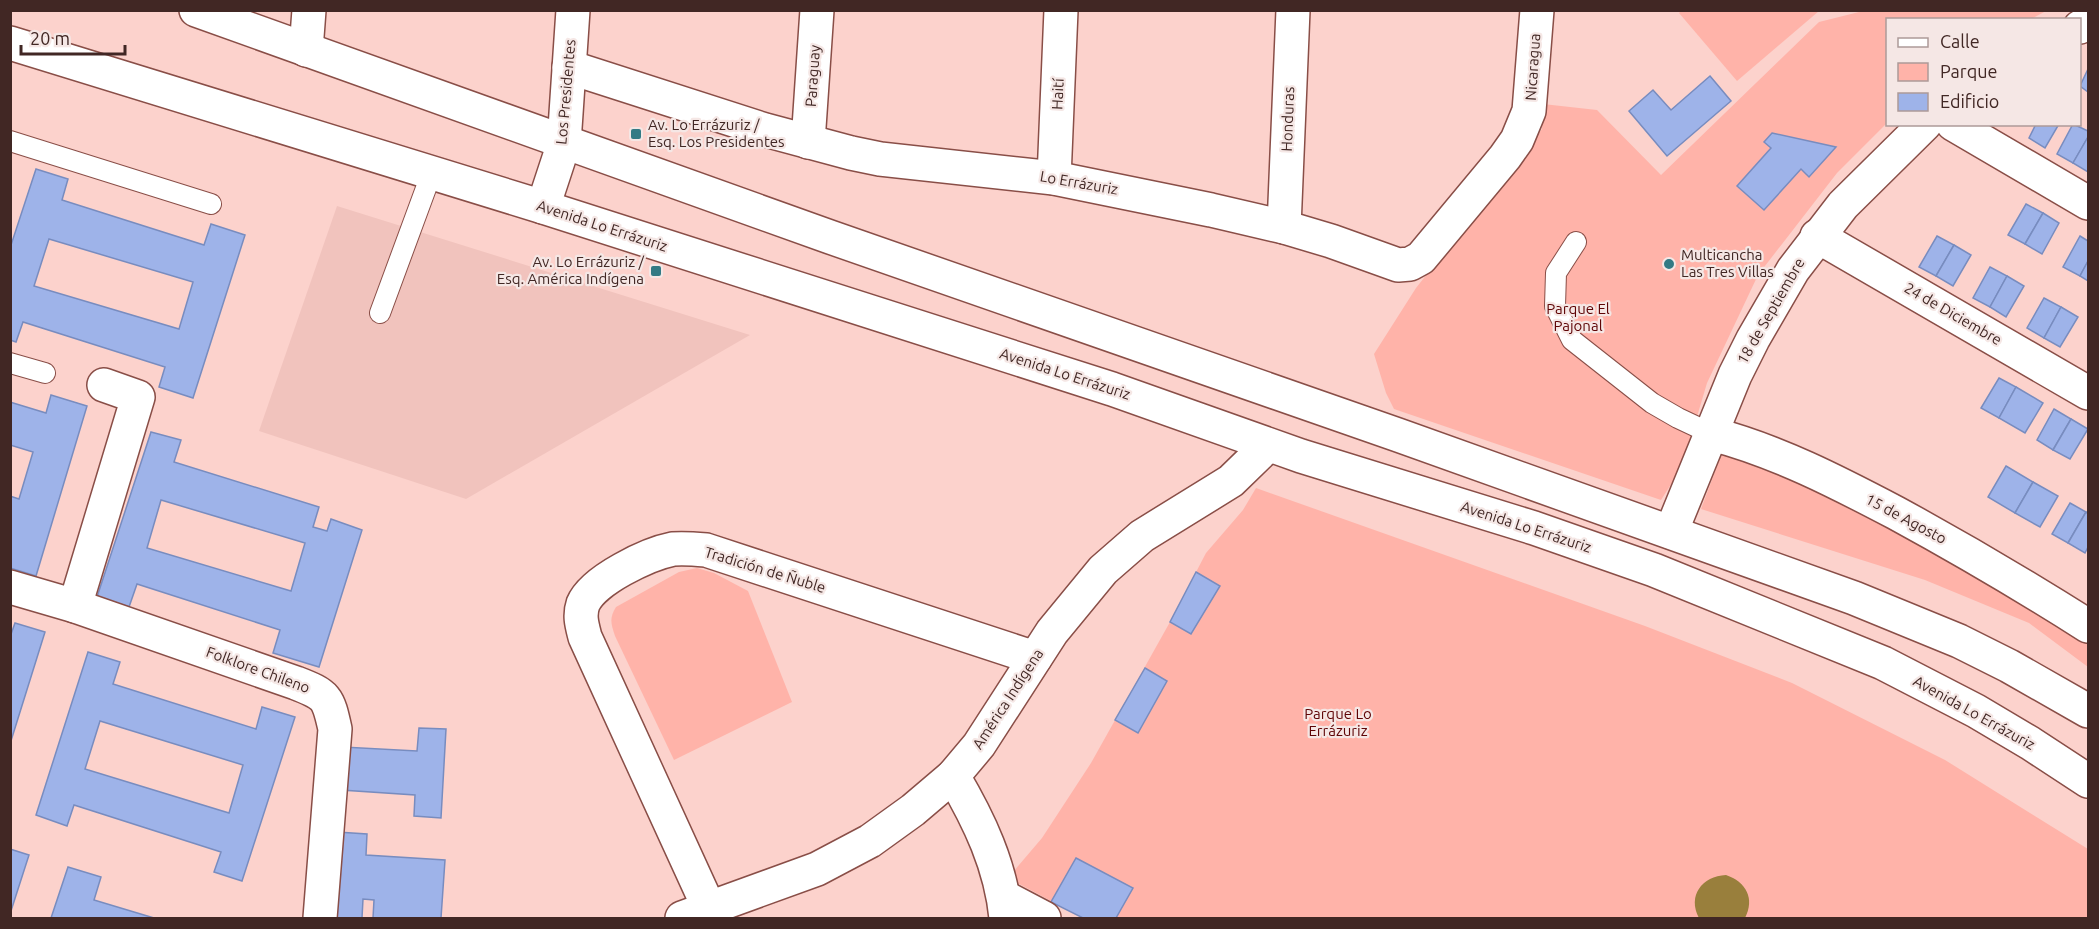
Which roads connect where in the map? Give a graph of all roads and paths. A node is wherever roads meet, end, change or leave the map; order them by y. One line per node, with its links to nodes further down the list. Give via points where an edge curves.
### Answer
1 (196, 10): 9 (street)
2 (309, 10): 9 (street)
3 (573, 10): 10 (street, Los Presidentes)
4 (818, 10): 15 (street, Paraguay)
5 (1061, 10): 18 (street, Haití)
6 (1293, 10): 22 (street, Honduras)
7 (1537, 10): 11 (street, Nicaragua, via 1532,94)
8 (10, 43): 17 (street, Avenida Lo Errázuriz)
9 (306, 50): 16 (street)
10 (569, 66): 15 (street, Lo Errázuriz); 16 (street, Los Presidentes)
11 (1525, 123): 22 (street, Lo Errázuriz, via 1505,156 1430,249 1410,264 1385,262)
12 (1923, 126): 23 (street, 18 de Septiembre)
13 (1956, 126): 19 (street)
14 (10, 141): 20 (lane)
15 (808, 142): 18 (street, Lo Errázuriz, via 880,159)
16 (564, 143): 21 (street, Los Presidentes); 32 (street)
17 (432, 172): 21 (street, Avenida Lo Errázuriz); 25 (lane)
18 (1054, 178): 22 (street, Lo Errázuriz)
19 (2088, 203)
20 (212, 204)
21 (543, 207): 31 (street, Avenida Lo Errázuriz, via 1112,389)
22 (1284, 227)
23 (1817, 236): 29 (street, 24 de Diciembre); 30 (street, 18 de Septiembre, via 1753,339)
24 (1576, 243): 30 (lane, via 1556,273 1555,306 1572,340 1652,403)
25 (380, 313)
26 (10, 363): 27 (lane)
27 (45, 373)
28 (104, 385): 34 (street, via 138,397)
29 (2088, 393)
30 (1712, 434): 32 (street, 18 de Septiembre); 35 (street, 15 de Agosto, via 1799,465 1872,501 2019,582)
31 (1268, 445): 36 (street, América Indígena, via 1231,481 1122,552 1080,596); 39 (street, Avenida Lo Errázuriz, via 1534,528 1769,616 1883,663 1976,711)
32 (1671, 532): 37 (street, via 1907,618 2009,666)
33 (10, 587): 34 (street, Folklore Chileno)
34 (75, 606): 42 (street, Folklore Chileno, via 296,683 325,697 336,729)
35 (2088, 626)
36 (1035, 658): 38 (street, América Indígena, via 979,745); 41 (street, Tradición de Ñuble, via 706,550 670,550 600,582 587,596 580,622)
37 (2088, 711)
38 (953, 776): 40 (street, via 987,842); 41 (street, América Indígena, via 870,841 817,869)
39 (2088, 781)
40 (1005, 908): 43 (street)
41 (695, 913)
42 (320, 918)
43 (1044, 918)

